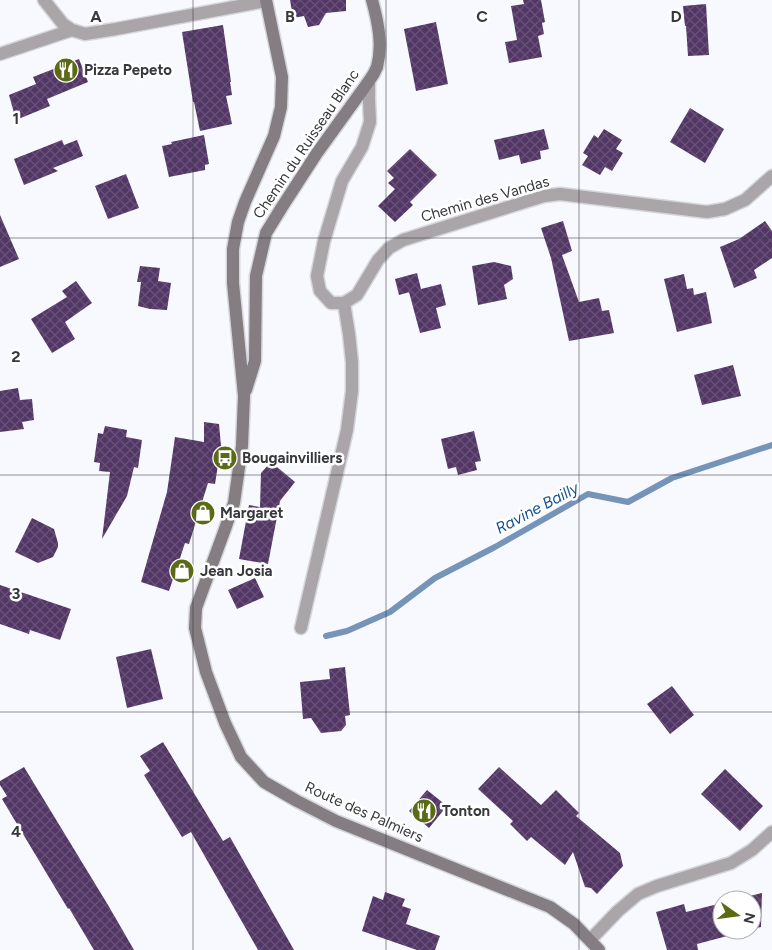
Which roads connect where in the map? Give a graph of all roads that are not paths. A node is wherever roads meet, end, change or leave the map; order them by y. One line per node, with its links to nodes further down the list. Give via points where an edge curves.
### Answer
1 (44, 0): 4 (street)
2 (266, 0): 4 (street, via 95,33); 9 (main road, via 282,77 281,107 274,136 238,222 233,249 233,283)
3 (372, 0): 6 (main road, Chemin du Ruisseau Blanc, via 380,48 376,68)
4 (72, 30): 5 (street)
5 (0, 54)
6 (369, 81): 8 (street, via 370,122 362,147 342,181 317,276 320,291 331,303); 9 (main road, Chemin du Ruisseau Blanc, via 317,153 266,234 256,276 255,360)
7 (772, 176): 8 (street, Chemin des Vandas, via 745,200 725,209 707,212 560,194 544,196 403,240 389,248 357,295)
8 (344, 303): 10 (street, via 352,362 347,430)
9 (244, 396): 12 (main road, Route des Palmiers, via 242,446 234,503 196,608 194,628 206,672 241,757 264,782 297,801 336,821 550,907)
10 (301, 628)
11 (772, 832): 12 (street, via 732,863 638,894)
12 (590, 940): 13 (main road, Route des Palmiers)
13 (599, 950)

